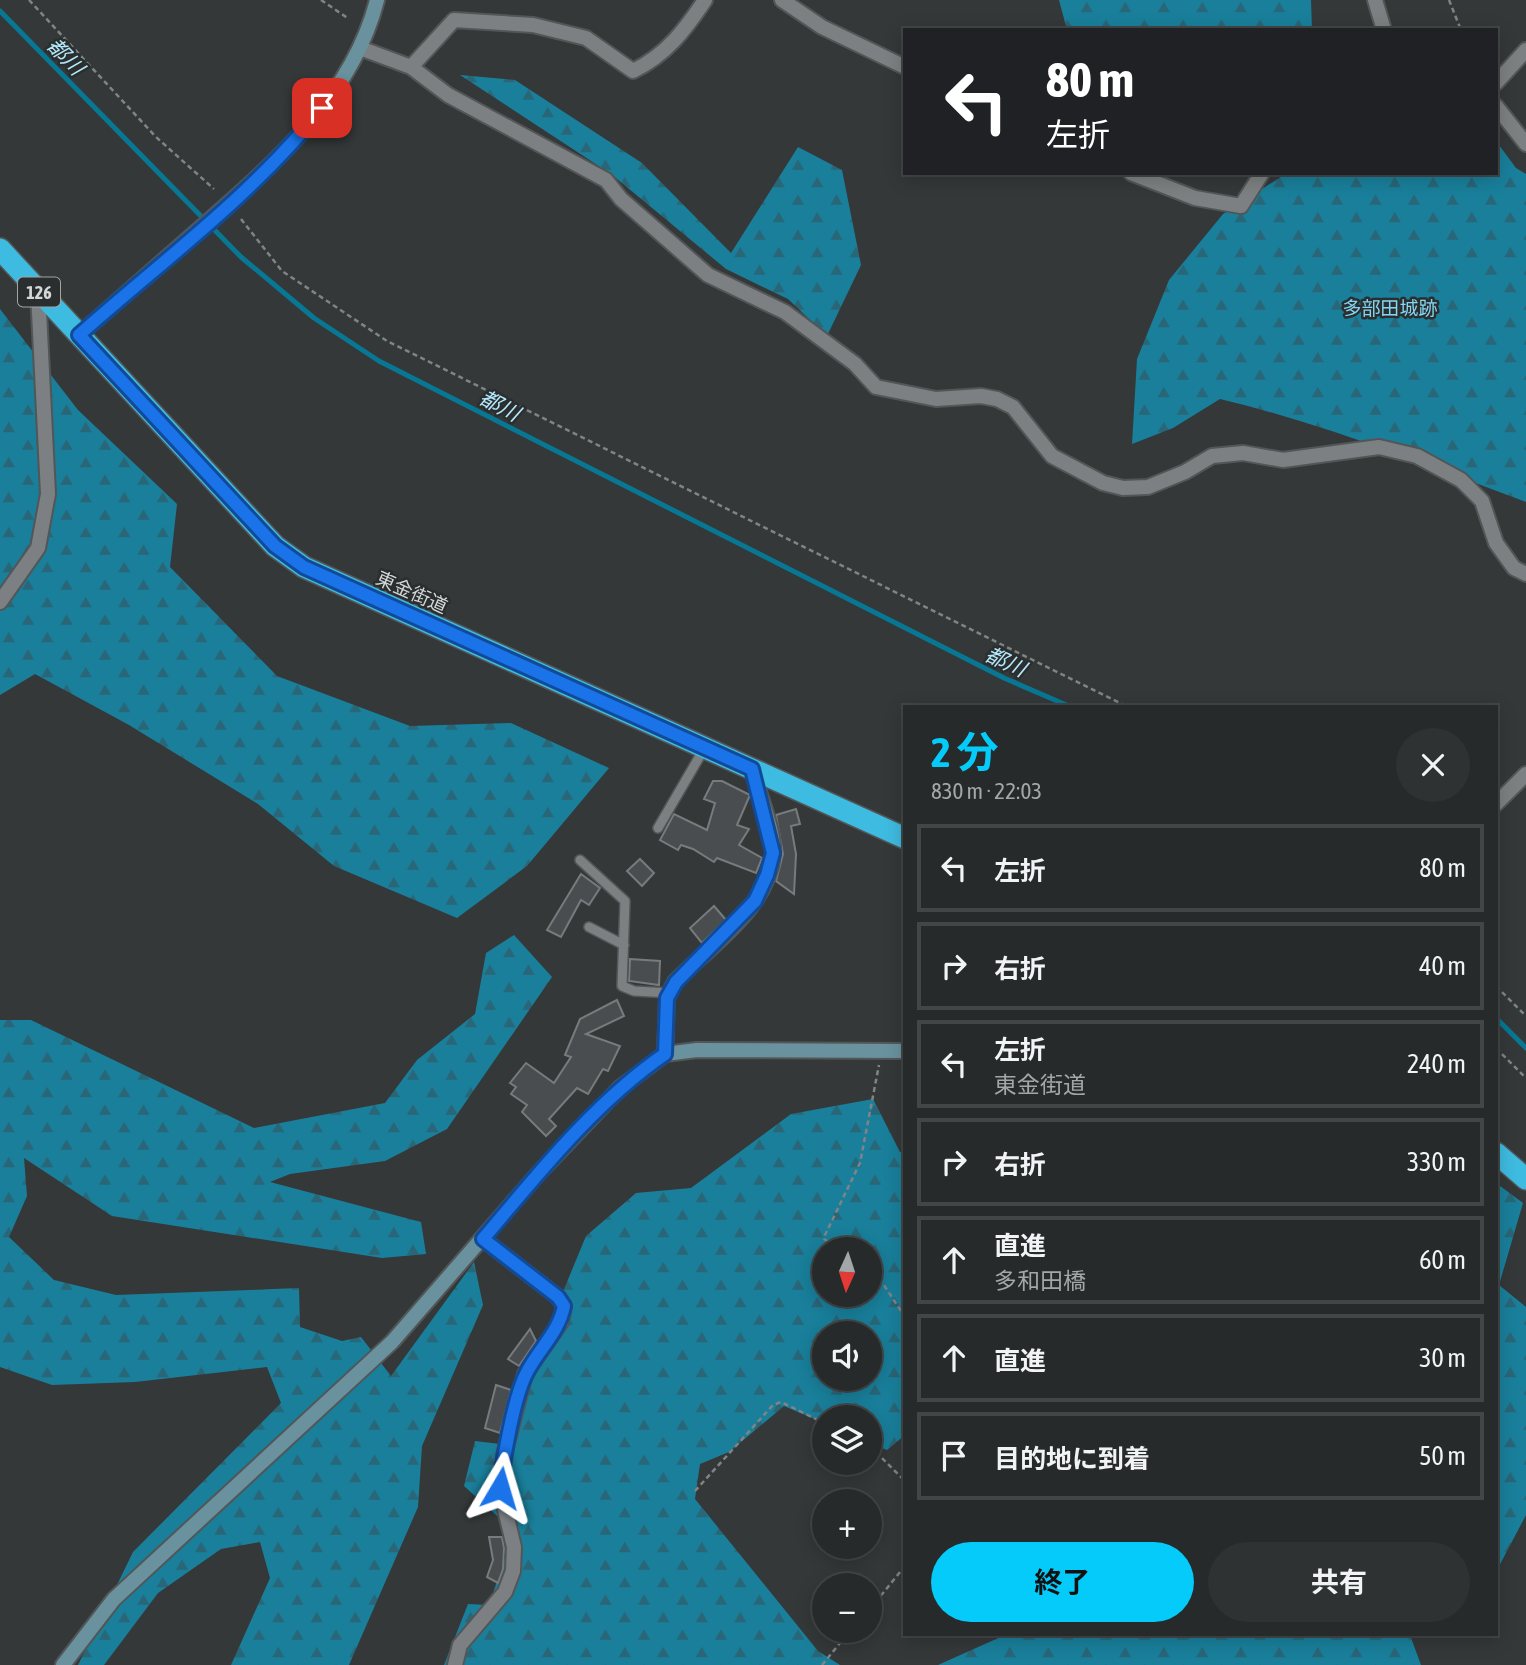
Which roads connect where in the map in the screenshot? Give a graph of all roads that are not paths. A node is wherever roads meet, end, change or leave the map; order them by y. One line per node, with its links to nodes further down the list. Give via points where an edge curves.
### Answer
1 (377, 0): 6 (street)
2 (705, 0): 9 (street, via 684,31 654,61 633,71 586,38 533,25 454,20)
3 (782, 0): 8 (street, via 822,27)
4 (1376, 0): 5 (street)
5 (1383, 28)
6 (360, 48): 9 (street); 17 (street, via 298,138)
7 (1526, 50): 10 (street)
8 (903, 66)
9 (411, 68): 18 (street, via 448,95 606,180 621,199 708,275 785,312 855,364 876,387 936,398 997,399 1013,407 1052,456 1103,483 1123,488 1148,487 1212,456 1243,453 1283,460 1379,447 1417,456 1461,480 1482,501 1496,543 1514,568)
10 (1498, 81)
11 (1498, 109): 12 (street)
12 (1526, 144)
13 (1136, 175): 14 (street, via 1195,198 1241,206)
14 (1261, 175)
15 (0, 249): 16 (highway, 東金街道 / 126)
16 (38, 290): 17 (highway, 東金街道 / 126); 19 (street, via 48,494 37,548)
17 (79, 335): 20 (highway, 東金街道 / 126, via 275,546 304,567)
18 (1526, 574)
19 (0, 602)
20 (704, 749): 21 (highway, 東金街道 / 126); 24 (lane)
21 (752, 769): 25 (highway, 東金街道 / 126); 29 (street, via 773,853 767,875 755,901)
22 (1526, 774): 23 (street)
23 (1498, 802)
24 (659, 828)
25 (903, 837)
26 (580, 860): 28 (lane, via 625,901)
27 (589, 927): 28 (lane)
28 (624, 945): 29 (lane, via 622,986)
29 (670, 993): 31 (street)
30 (903, 1051): 31 (street, via 697,1050)
31 (665, 1054): 34 (street, via 620,1088)
32 (1498, 1155): 33 (highway)
33 (1526, 1179)
34 (483, 1239): 35 (street, via 350,1384 114,1599); 36 (street, via 564,1306 561,1322 525,1374 504,1455 500,1488 514,1547 513,1571 505,1592 460,1645)
35 (63, 1665)
36 (455, 1665)

